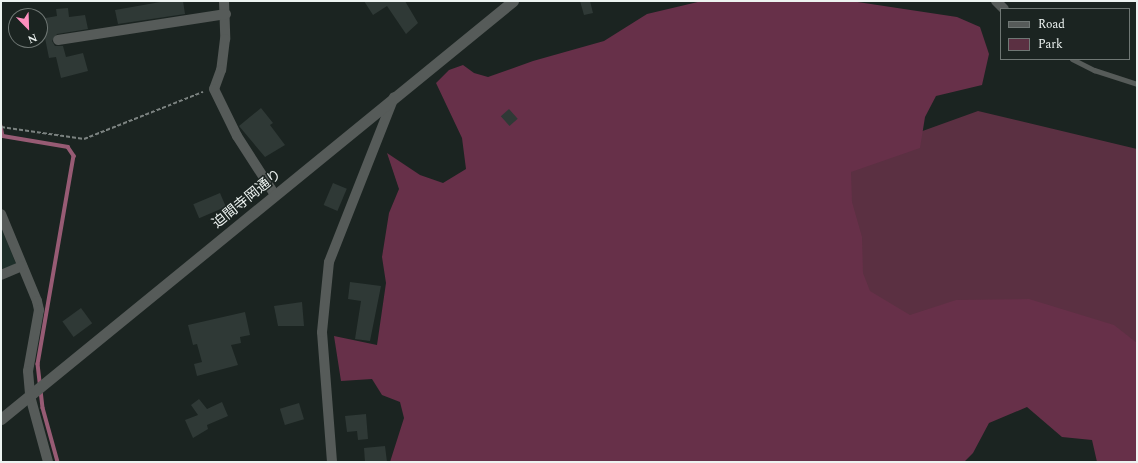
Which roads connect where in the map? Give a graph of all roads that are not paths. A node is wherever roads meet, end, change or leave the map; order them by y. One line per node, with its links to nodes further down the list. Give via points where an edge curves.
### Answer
1 (224, 1): 3 (street)
2 (513, 1): 7 (street, 迫間寺岡通り)
3 (226, 14): 4 (street); 8 (street, via 221,70 214,89 237,136)
4 (58, 40)
5 (1074, 60): 6 (lane, via 1094,70)
6 (1137, 84)
7 (394, 98): 8 (street, 迫間寺岡通り); 15 (street, via 330,262 322,332)
8 (275, 195): 12 (street, 迫間寺岡通り)
9 (1, 214): 10 (street)
10 (22, 266): 11 (street); 12 (street, via 39,310 28,371)
11 (1, 275)
12 (30, 396): 13 (street, 迫間寺岡通り); 14 (street)
13 (1, 419)
14 (48, 462)
15 (332, 462)

